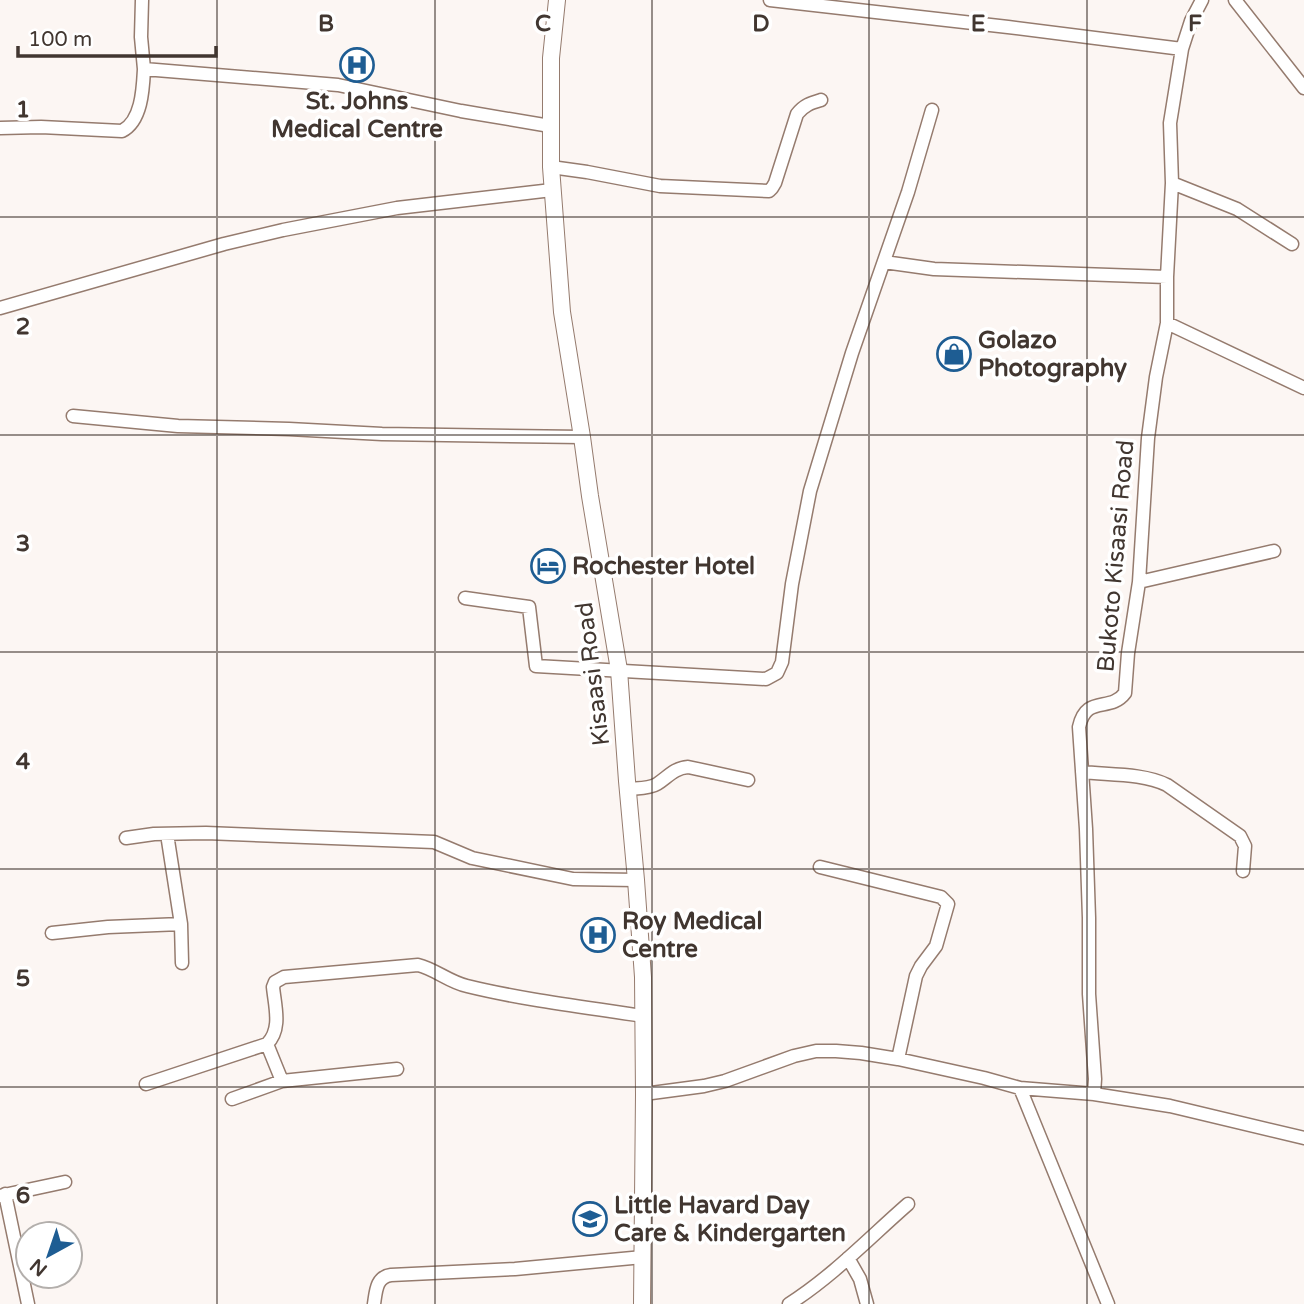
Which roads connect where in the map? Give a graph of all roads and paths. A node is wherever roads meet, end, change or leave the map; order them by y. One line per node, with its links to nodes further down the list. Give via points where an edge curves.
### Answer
1 (142, 0): 7 (street)
2 (556, 0): 11 (main road, Kisaasi Road)
3 (770, 0): 6 (street)
4 (1202, 0): 6 (street, Bukoto Kisaasi Road)
5 (1235, 0): 8 (street)
6 (1182, 49): 14 (street, Bukoto Kisaasi Road, via 1170,123)
7 (144, 69): 11 (street, via 338,85); 12 (street, via 140,105 134,121 122,131)
8 (1304, 88)
9 (821, 100): 13 (street, via 797,114 769,191 660,186)
10 (932, 110): 17 (street)
11 (550, 126): 13 (main road, Kisaasi Road)
12 (0, 128)
13 (551, 167): 15 (main road, Kisaasi Road)
14 (1172, 183): 16 (street, via 1237,209); 18 (street, Bukoto Kisaasi Road)
15 (552, 190): 19 (street, via 397,208 283,230); 23 (main road, Kisaasi Road, via 562,312)
16 (1292, 244)
17 (884, 262): 18 (street, via 933,269); 27 (street, via 810,491 780,668 766,679)
18 (1167, 277): 20 (street, Bukoto Kisaasi Road)
19 (0, 308)
20 (1167, 323): 21 (street); 25 (street, Bukoto Kisaasi Road, via 1148,439)
21 (1304, 388)
22 (74, 416): 23 (street, via 178,426)
23 (582, 437): 27 (main road, Kisaasi Road)
24 (1274, 551): 25 (street)
25 (1139, 582): 28 (street, Bukoto Kisaasi Road, via 1125,693 1115,702 1085,712 1079,727)
26 (465, 598): 27 (street, via 529,607 536,666)
27 (619, 670): 30 (main road, Kisaasi Road)
28 (1082, 772): 34 (street, via 1158,780 1167,785 1240,836 1245,846); 47 (street, Bukoto Kisaasi Road)
29 (748, 780): 30 (street, via 688,767 671,772 655,786)
30 (628, 789): 35 (main road, Kisaasi Road)
31 (167, 834): 32 (street); 35 (street, via 434,842 472,859 573,879); 36 (street)
32 (126, 838)
33 (820, 867): 41 (street, via 942,897 948,904 936,946 916,976)
34 (1243, 871)
35 (636, 880): 39 (main road, Kisaasi Road)
36 (181, 924): 37 (street); 38 (street)
37 (52, 933)
38 (182, 964)
39 (643, 1016): 40 (street, via 464,986 418,964 278,979 273,988 276,1030); 46 (main road, Kisaasi Road)
40 (267, 1044): 43 (street); 44 (street)
41 (898, 1059): 45 (street); 46 (street, via 816,1051 725,1081)
42 (397, 1069): 43 (street)
43 (282, 1082): 48 (street)
44 (146, 1084)
45 (1020, 1088): 47 (street); 60 (street)
46 (644, 1094): 53 (main road, Kisaasi Road)
47 (1094, 1094): 49 (street, via 1170,1106)
48 (232, 1099)
49 (1304, 1138)
50 (65, 1182): 51 (street)
51 (3, 1195): 55 (street)
52 (908, 1204): 54 (street)
53 (643, 1257): 56 (street, via 391,1275 381,1279); 57 (main road, Kisaasi Road)
54 (848, 1258): 58 (street); 59 (street)
55 (28, 1304)
56 (374, 1304)
57 (642, 1304)
58 (789, 1304)
59 (867, 1304)
60 (1108, 1304)

